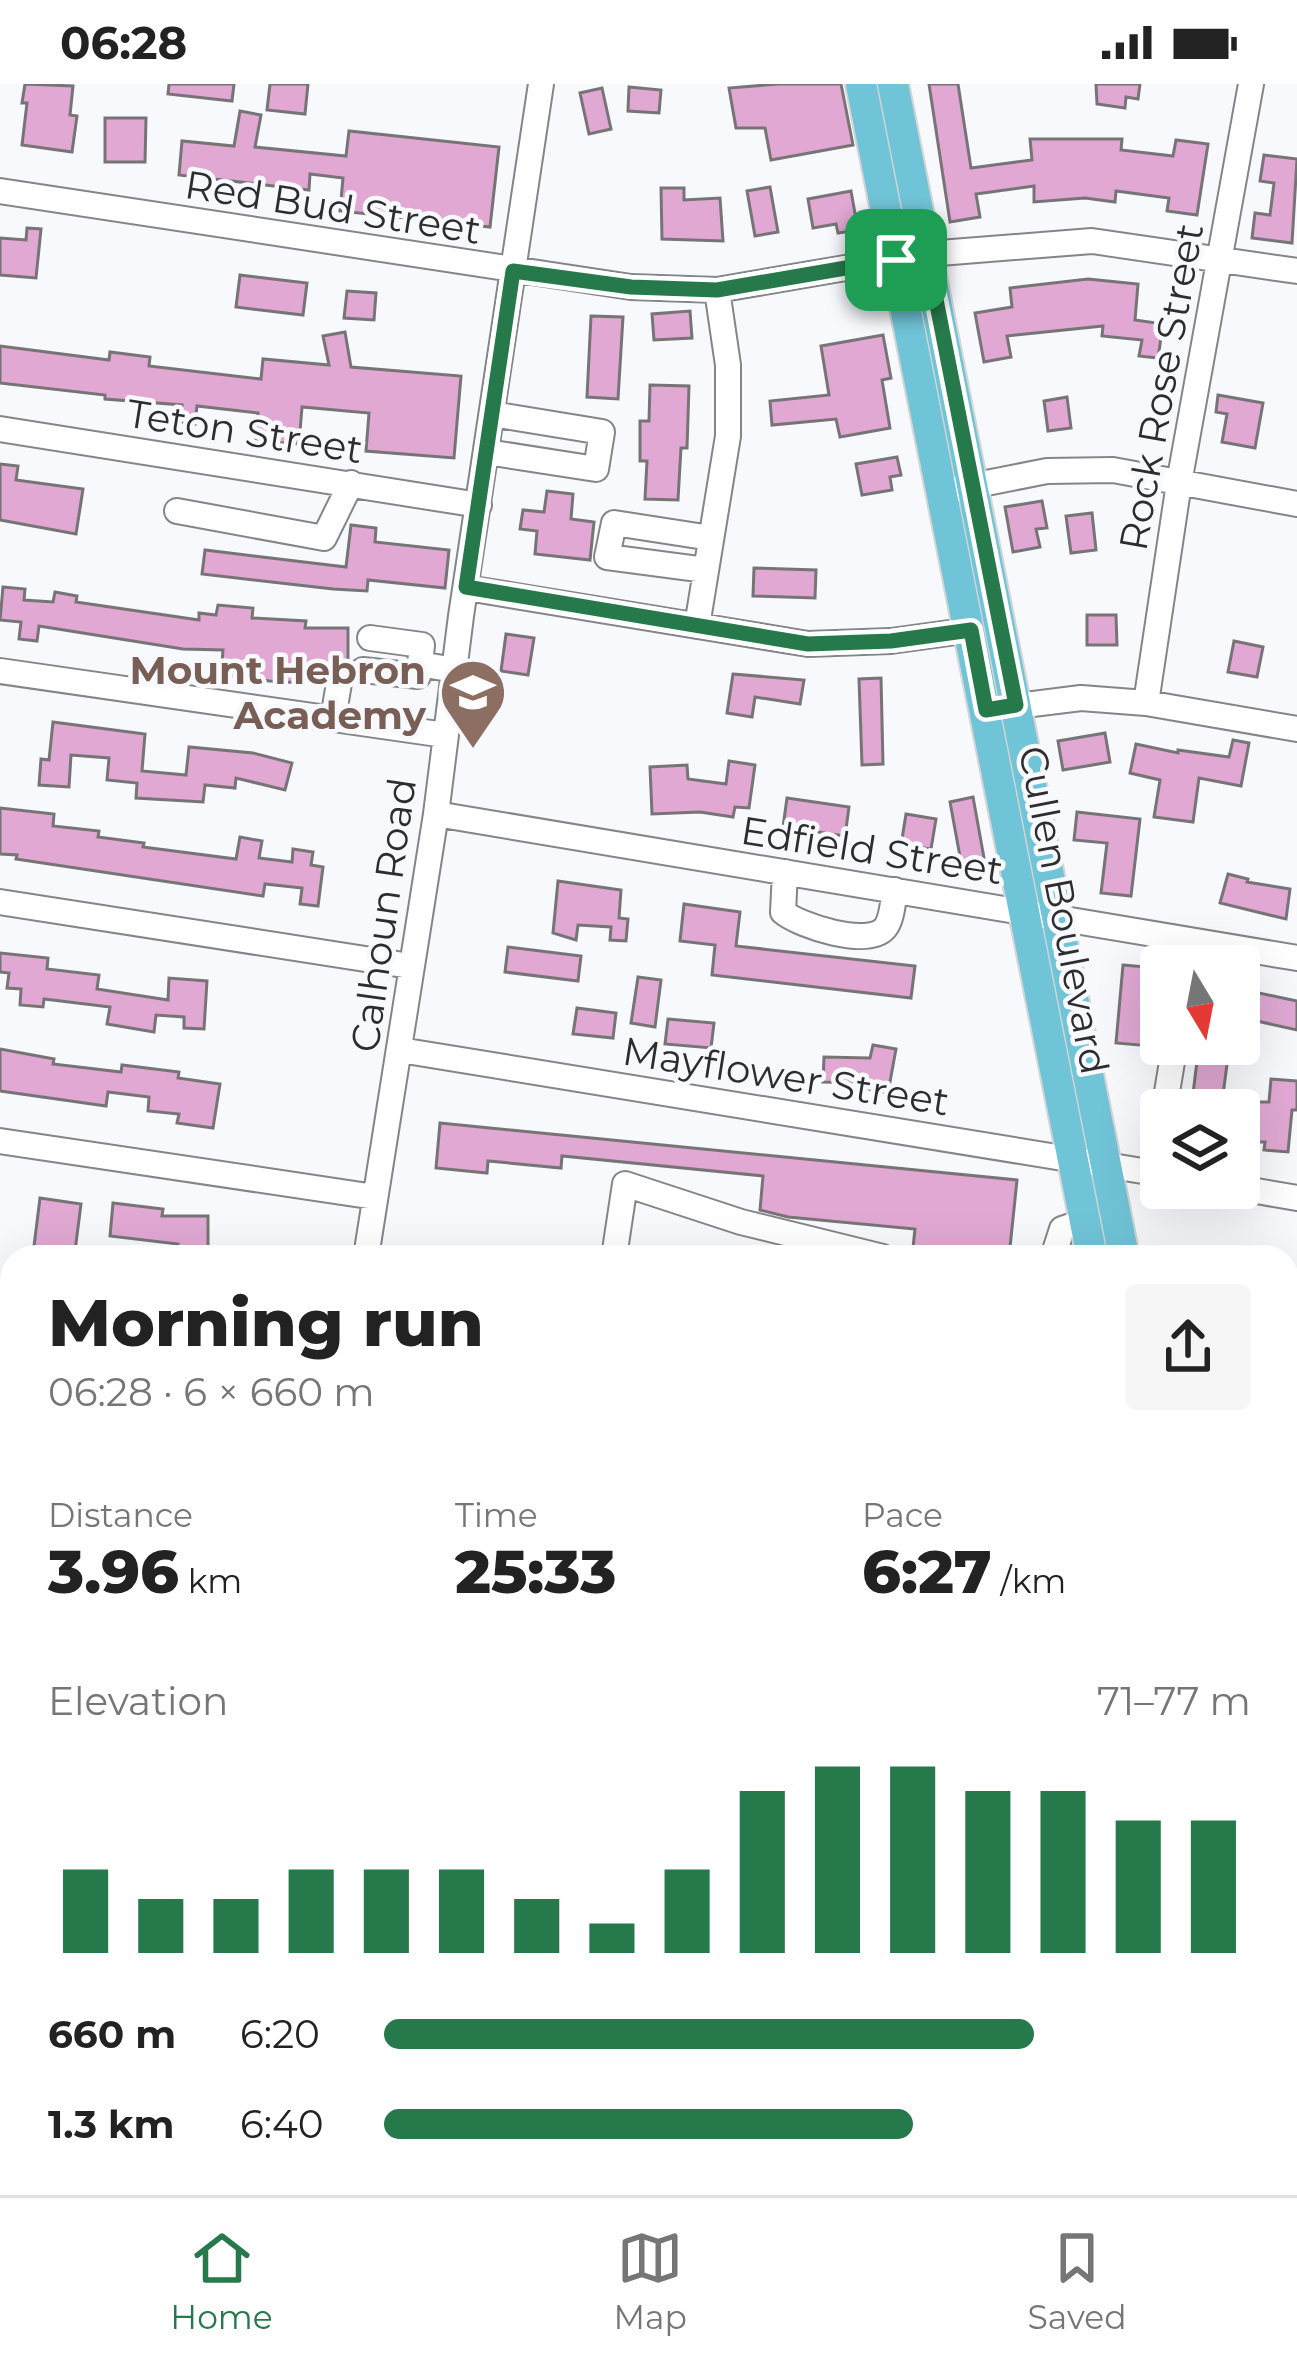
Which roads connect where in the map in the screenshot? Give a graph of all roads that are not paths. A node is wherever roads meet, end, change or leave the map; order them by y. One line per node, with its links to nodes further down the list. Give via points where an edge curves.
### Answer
1 (541, 84): 9 (street, Calhoun Road)
2 (861, 84): 8 (main road, Cullen Boulevard)
3 (893, 84): 6 (main road, Cullen Boulevard)
4 (1251, 84): 7 (street, Rock Rose Street)
5 (0, 190): 9 (street, Red Bud Street)
6 (927, 254): 7 (street, Red Bud Street, via 1093,241); 8 (street, Red Bud Street); 17 (main road, Cullen Boulevard)
7 (1220, 258): 10 (street, Red Bud Street); 16 (street, Rock Rose Street)
8 (896, 260): 11 (street, Red Bud Street); 17 (main road, Cullen Boulevard)
9 (513, 271): 11 (street, Red Bud Street); 12 (street, Calhoun Road)
10 (1297, 271)
11 (717, 290): 21 (street, via 728,436)
12 (492, 414): 14 (street, Calhoun Road); 14 (street, via 602,432 596,469)
13 (0, 429): 15 (street, Teton Street)
14 (487, 452): 19 (street, Calhoun Road)
15 (351, 483): 19 (street, Teton Street); 20 (street, via 323,538)
16 (1179, 483): 17 (street, via 1113,470); 18 (street); 30 (street, Rock Rose Street)
17 (957, 488): 25 (main road, Cullen Boulevard)
18 (1297, 504)
19 (479, 505): 23 (street, Calhoun Road)
20 (177, 511)
21 (711, 538): 22 (street); 22 (street, via 614,523 607,556)
22 (706, 570): 24 (street)
23 (466, 587): 24 (street); 28 (street, Calhoun Road)
24 (697, 626): 25 (street, via 808,644)
25 (986, 627): 31 (main road, Cullen Boulevard)
26 (370, 638): 27 (street, via 422,645)
27 (420, 664): 28 (street); 32 (street, via 418,676 351,674)
28 (454, 670): 34 (street, Calhoun Road)
29 (0, 671): 32 (street)
30 (1147, 704): 31 (street, via 1081,698); 33 (street)
31 (1001, 707): 39 (main road, Cullen Boulevard); 40 (main road, Cullen Boulevard)
32 (333, 719): 34 (street)
33 (1297, 729)
34 (445, 735): 35 (street, Calhoun Road)
35 (436, 814): 36 (street, Edfield Street); 44 (street, Calhoun Road)
36 (785, 872): 37 (street, Edfield Street); 37 (street, via 783,912 854,937 887,926)
37 (896, 890): 39 (street, Edfield Street)
38 (0, 902): 44 (street)
39 (1025, 912): 40 (street, Edfield Street); 47 (main road, Cullen Boulevard)
40 (1058, 916): 41 (street, Edfield Street); 48 (main road, Cullen Boulevard)
41 (1193, 940): 42 (street); 43 (street, Edfield Street)
42 (1192, 945)
43 (1297, 958)
44 (410, 966): 45 (street, Calhoun Road)
45 (400, 1050): 47 (street, Mayflower Street); 51 (street, Calhoun Road)
46 (0, 1141): 51 (street)
47 (1072, 1159): 48 (street, Mayflower Street); 53 (main road, Cullen Boulevard)
48 (1103, 1164): 49 (street, Mayflower Street); 59 (main road, Cullen Boulevard)
49 (1140, 1171)
50 (1260, 1192): 52 (street)
51 (375, 1197): 54 (street, Calhoun Road)
52 (1297, 1198)
53 (1085, 1221): 57 (street, via 1062,1229); 58 (main road, Cullen Boulevard)
54 (368, 1245)
55 (616, 1245): 56 (street, via 625,1184)
56 (834, 1245)
57 (1057, 1245)
58 (1090, 1245)
59 (1121, 1245)

